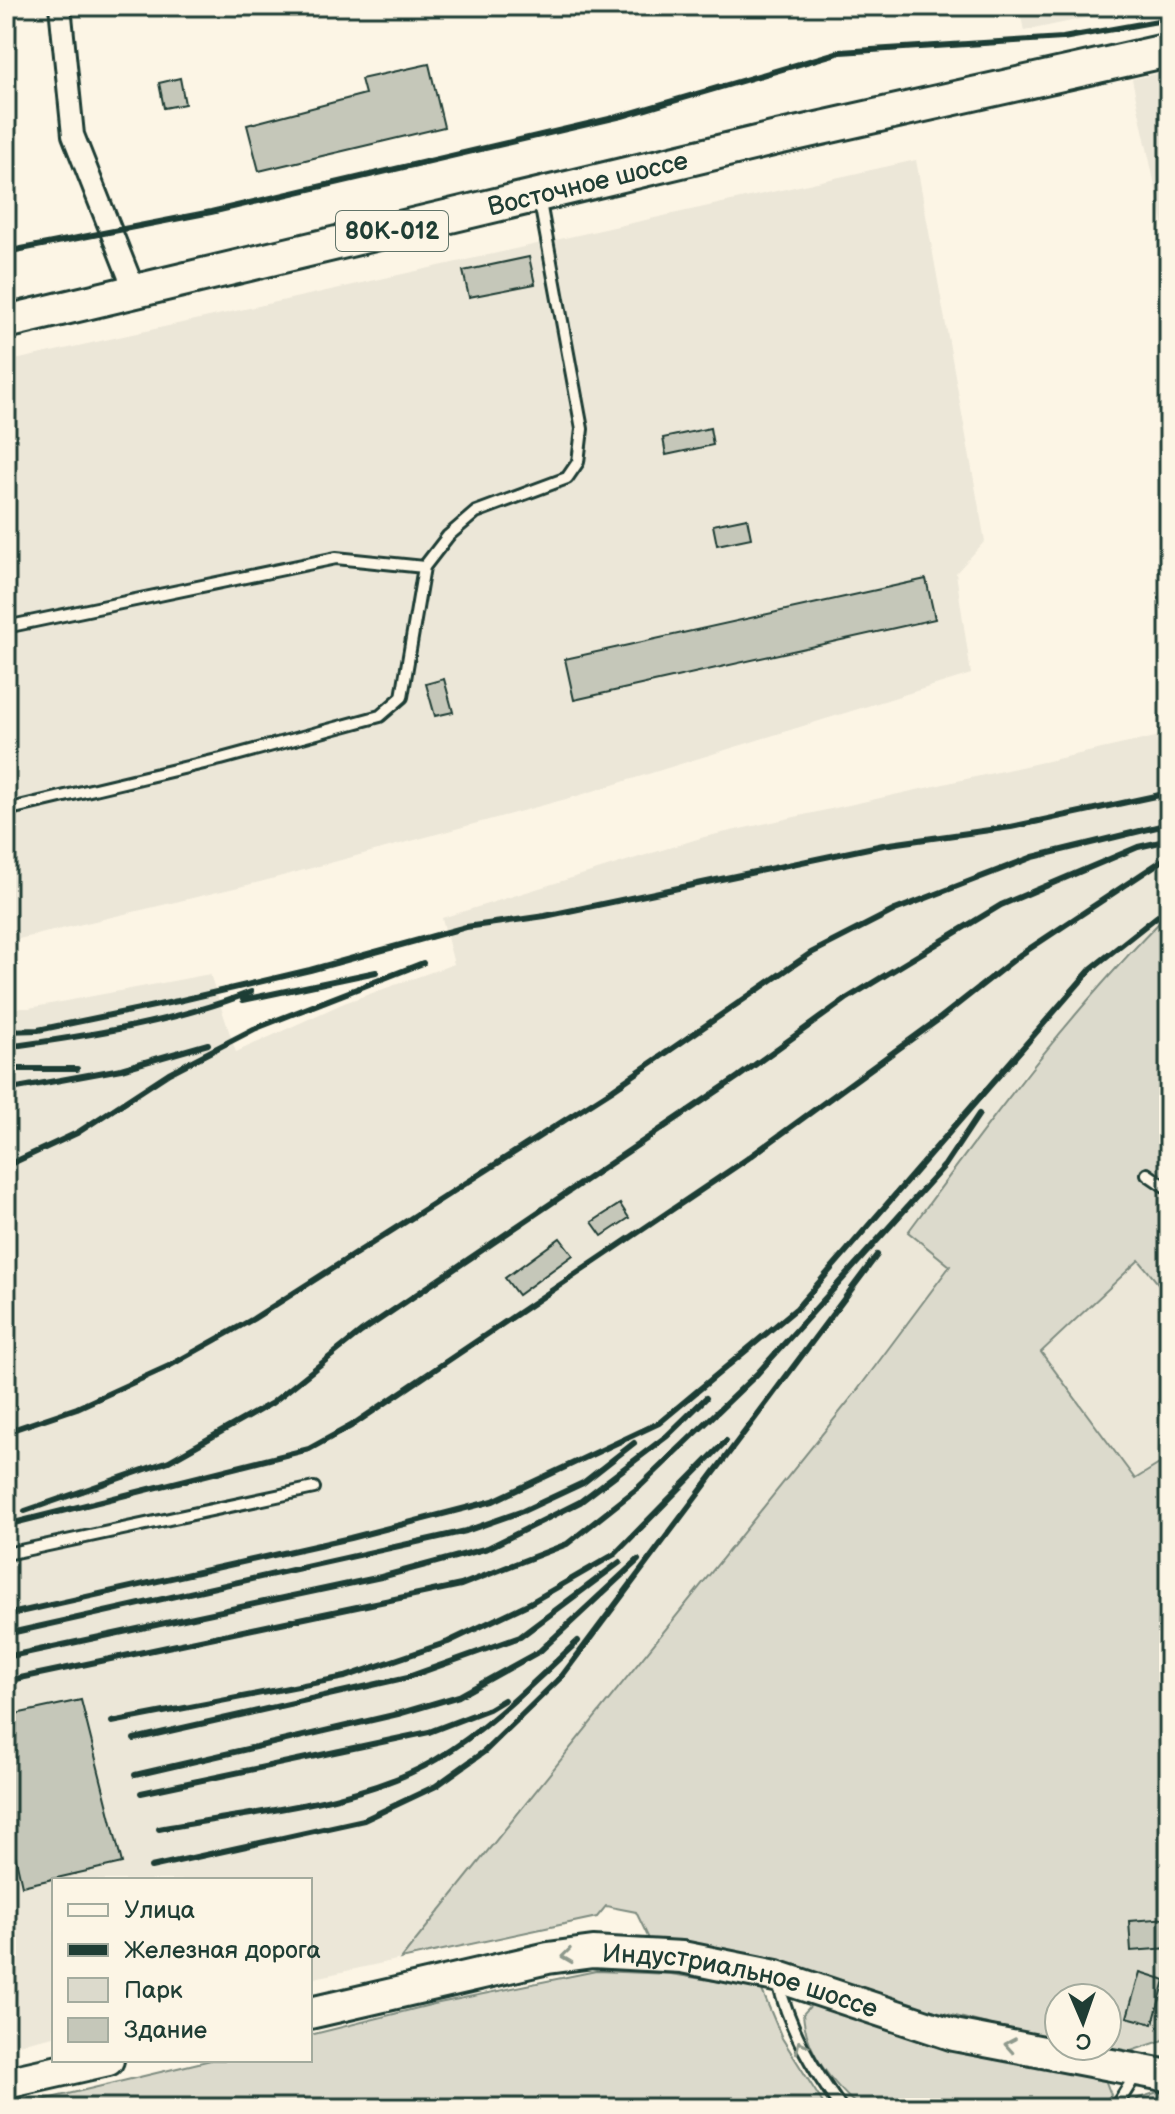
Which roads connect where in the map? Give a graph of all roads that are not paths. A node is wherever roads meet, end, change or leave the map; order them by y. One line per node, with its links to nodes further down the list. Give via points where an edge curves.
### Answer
1 (60, 6): 4 (street, via 73,135)
2 (1169, 50): 3 (main road, Восточное шоссе / 80К-012)
3 (538, 196): 4 (main road, Восточное шоссе / 80К-012); 6 (lane, via 582,429 578,462 567,478 476,512)
4 (135, 292): 5 (main road, Восточное шоссе / 80К-012)
5 (6, 322)
6 (424, 567): 7 (lane, via 336,558); 8 (lane, via 402,697 380,716)
7 (6, 627)
8 (6, 810)
9 (1147, 1174): 10 (lane)
10 (1169, 1189)
11 (314, 1488): 12 (lane)
12 (6, 1554)
13 (776, 1976): 14 (main road, Индустриальное шоссе, one-way to 14, via 682,1957 593,1952); 16 (main road, Индустриальное шоссе, one-way to 13, via 954,2035); 18 (lane, one-way to 13, via 812,2068 787,2017)
14 (312, 2013)
15 (99, 2062): 17 (main road)
16 (1159, 2073): 19 (lane)
17 (6, 2083)
18 (841, 2108)
19 (1115, 2108)

